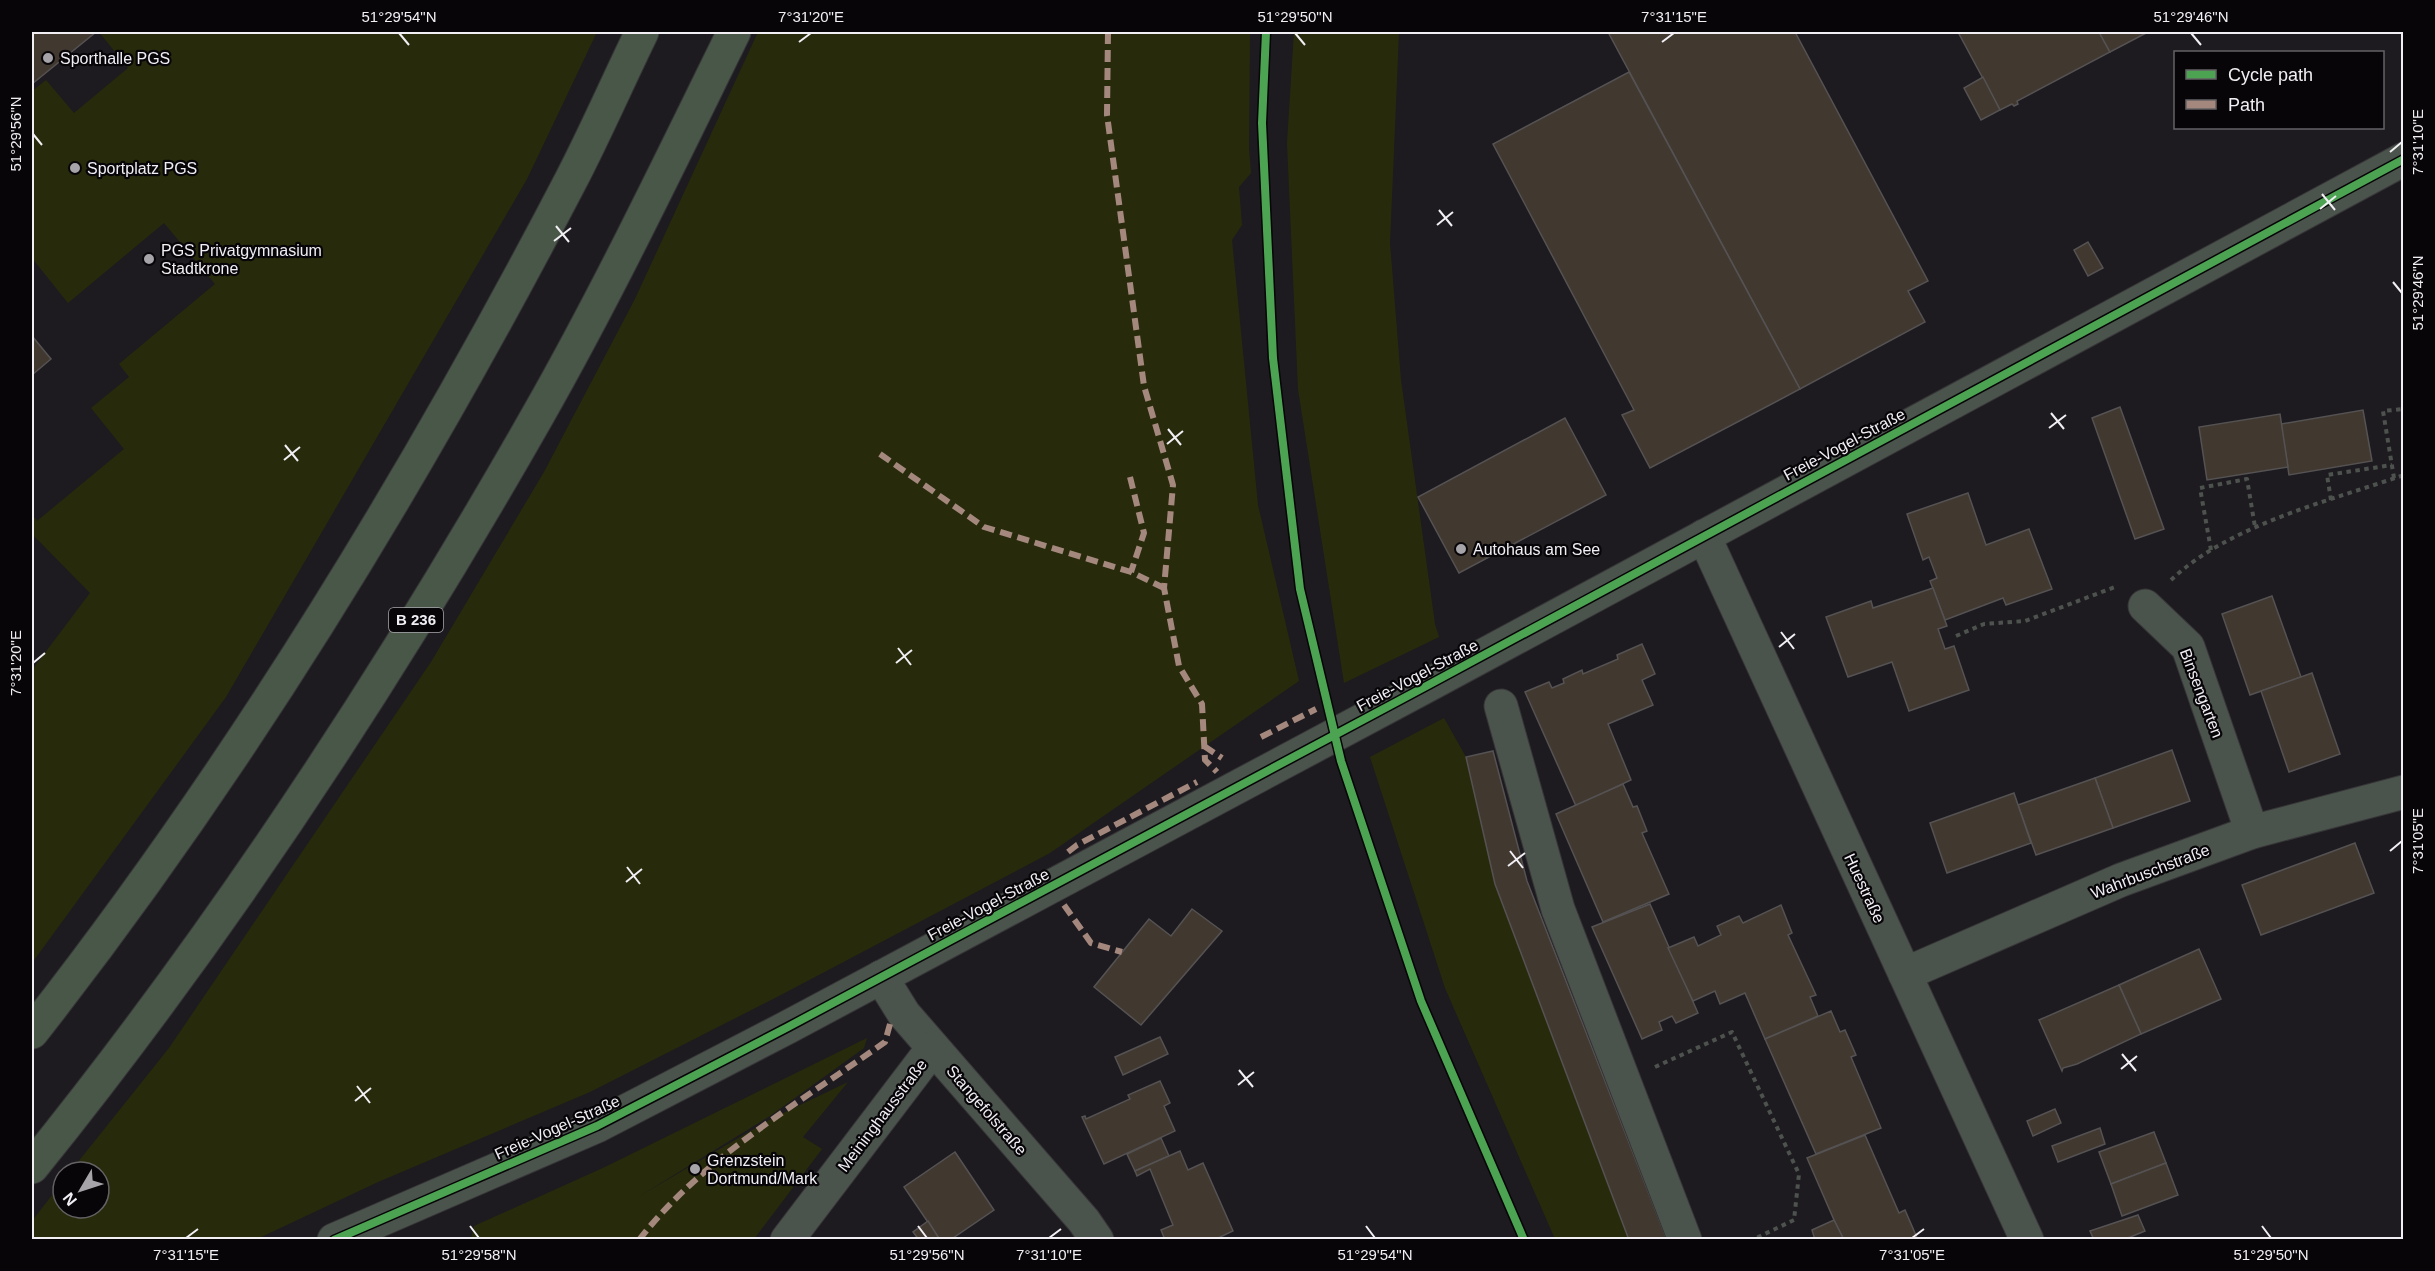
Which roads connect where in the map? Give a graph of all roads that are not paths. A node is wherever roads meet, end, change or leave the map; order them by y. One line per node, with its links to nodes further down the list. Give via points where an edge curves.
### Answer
1 (642, 32): 11 (highway, via 572,178 386,511 221,771 92,956)
2 (734, 32): 13 (highway, B 236, via 650,204 539,413 367,700 157,1004)
3 (2403, 159): 4 (street, Freie-Vogel-Straße)
4 (1704, 536): 9 (street, Huestraße); 10 (street, Freie-Vogel-Straße)
5 (2134, 595): 8 (street, Binsengarten, via 2188,647)
6 (1501, 706): 17 (street, via 1558,909)
7 (2403, 792): 8 (street, Wahrbuschstraße)
8 (2252, 832): 9 (street, Wahrbuschstraße, via 2121,880)
9 (1905, 974): 18 (street, Huestraße)
10 (880, 977): 12 (street, Stangefolstraße); 14 (street, Freie-Vogel-Straße, via 597,1126)
11 (32, 1032)
12 (933, 1048): 15 (street, Meininghausstraße); 16 (street, Stangefolstraße)
13 (32, 1167)
14 (334, 1239)
15 (787, 1239)
16 (1097, 1239)
17 (1685, 1239)
18 (2027, 1239)

